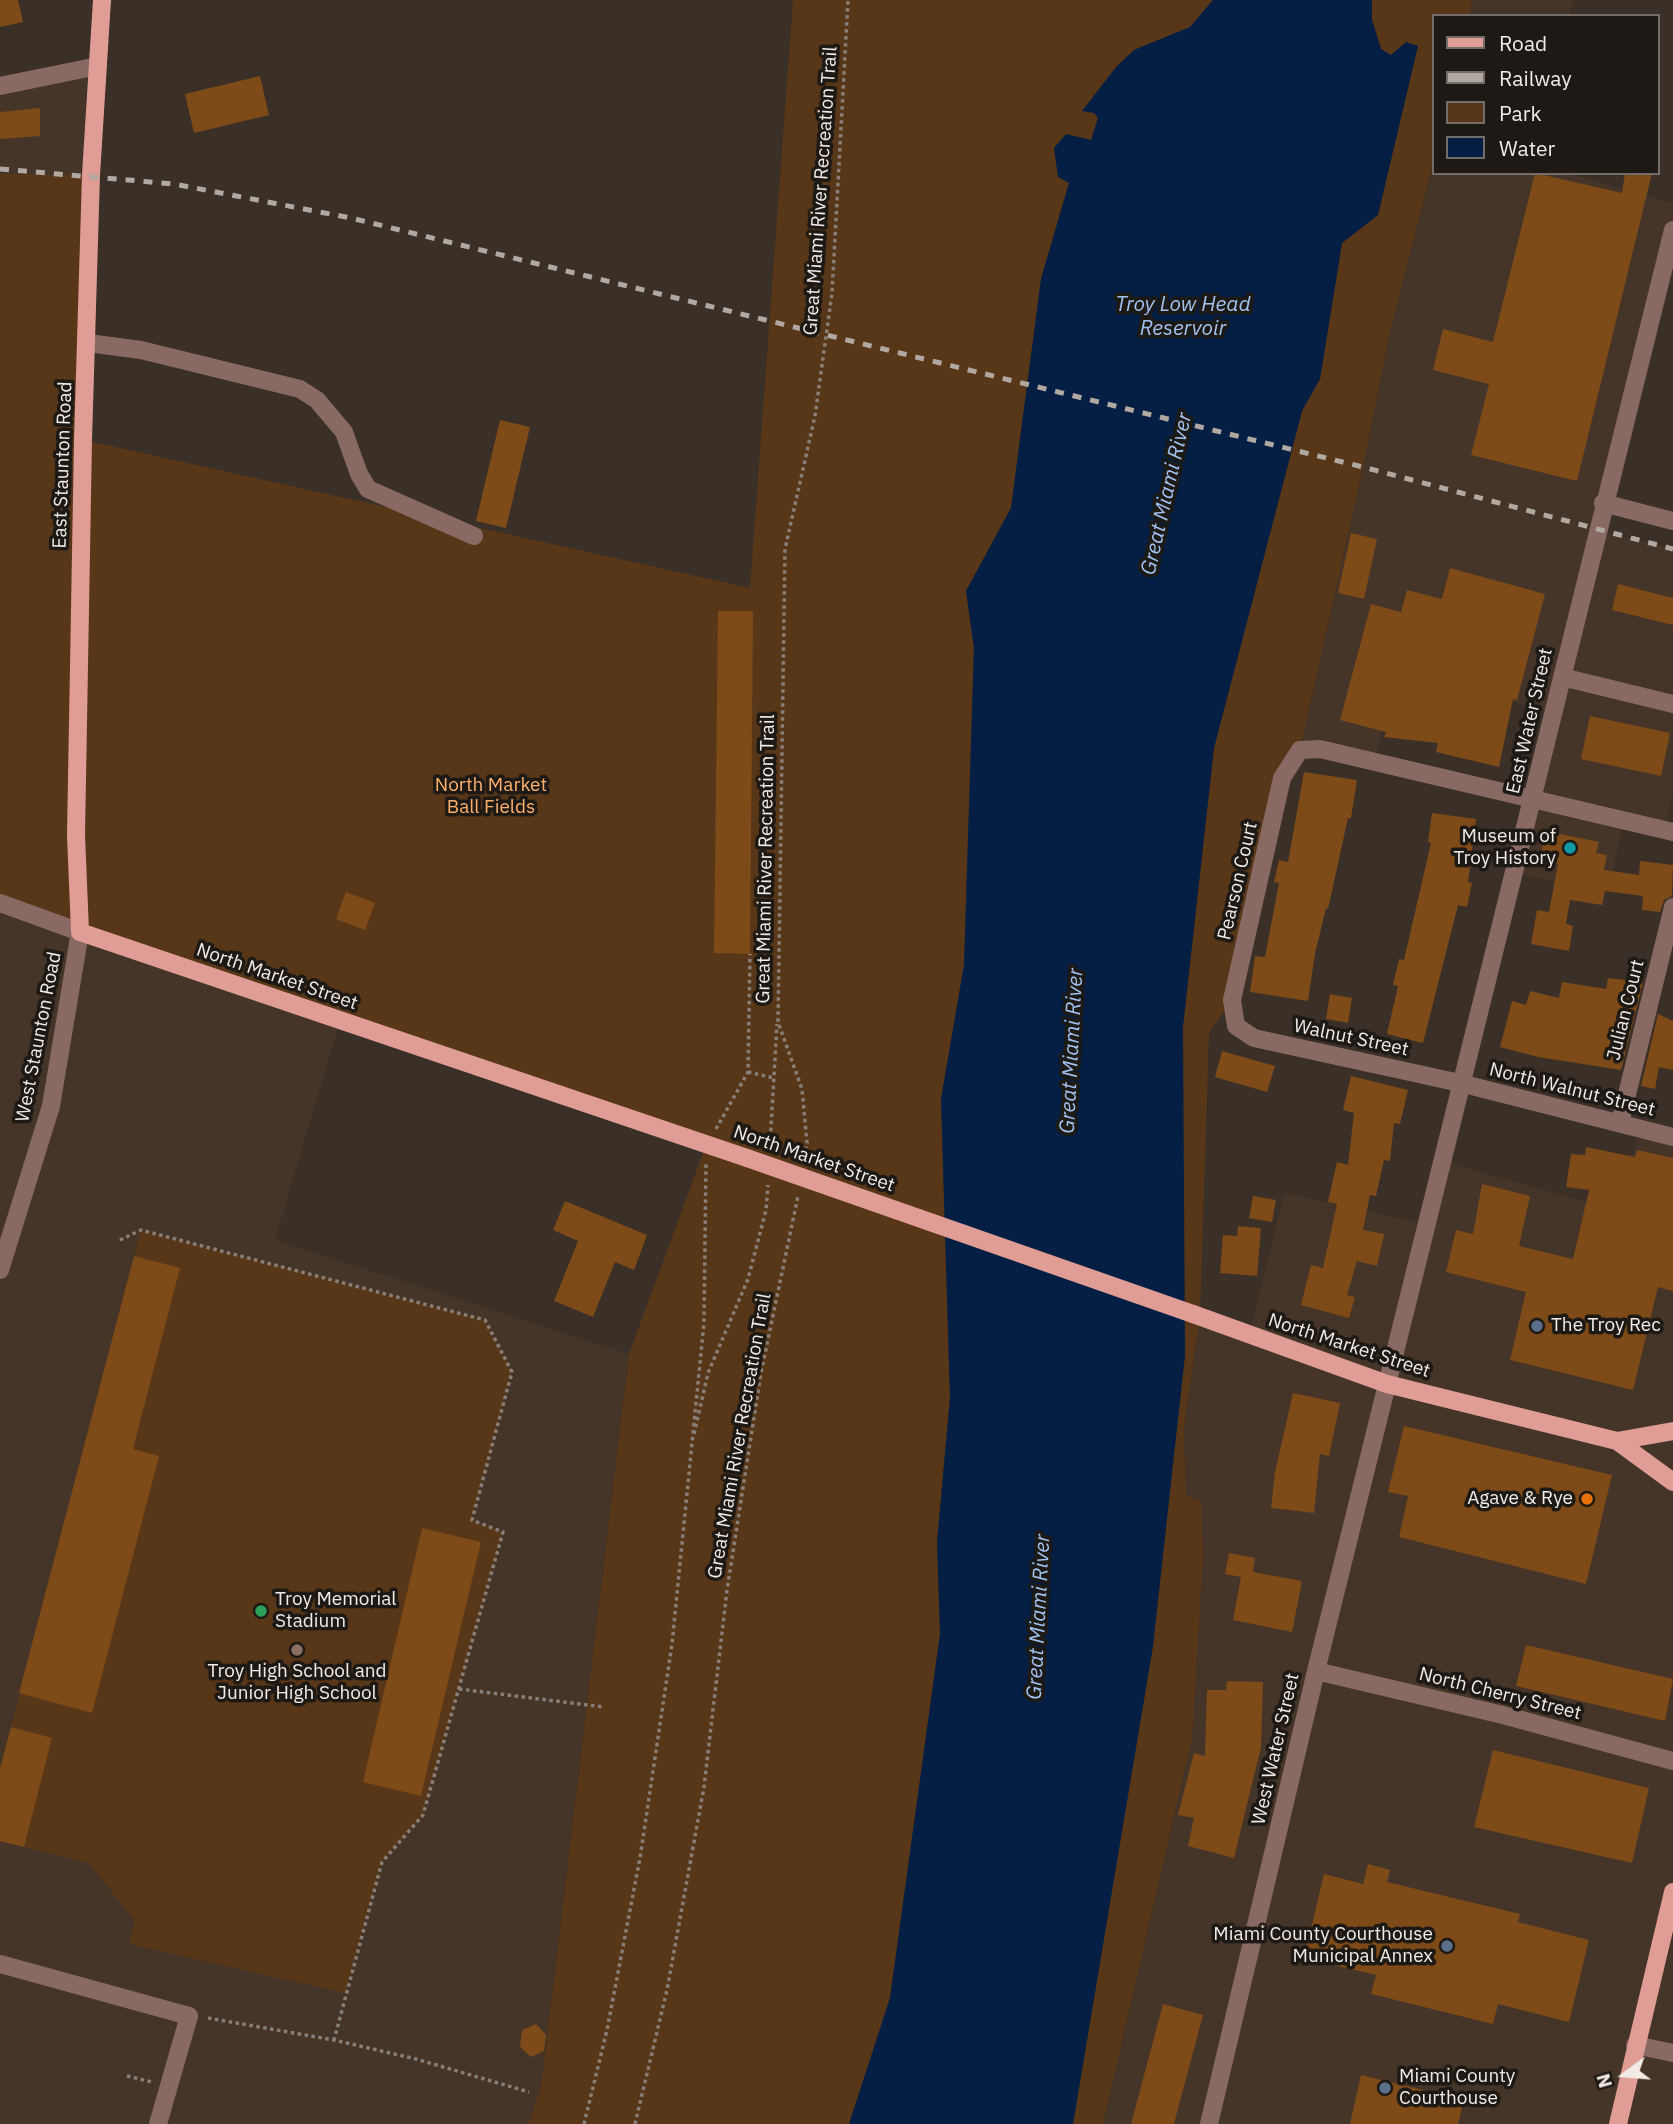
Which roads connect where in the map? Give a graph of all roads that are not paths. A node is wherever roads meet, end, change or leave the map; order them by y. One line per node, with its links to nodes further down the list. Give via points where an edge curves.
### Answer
1 (102, 0): 2 (main road, East Staunton Road)
2 (98, 66): 3 (street); 6 (main road, East Staunton Road)
3 (0, 86)
4 (1673, 230): 5 (street, East Water Street)
5 (1670, 253): 7 (street, East Water Street)
6 (88, 343): 9 (street, via 141,349 300,389 317,400 344,432 368,489); 16 (main road, East Staunton Road, via 76,822)
7 (1603, 503): 8 (street); 10 (street, East Water Street)
8 (1673, 521)
9 (474, 536)
10 (1562, 677): 11 (street); 12 (street, East Water Street)
11 (1673, 704)
12 (1534, 800): 13 (street); 17 (street, Pearson Court, via 1320,749 1300,750 1282,778 1232,1000); 18 (street, East Water Street)
13 (1673, 832)
14 (0, 903): 16 (street, North Market Street)
15 (1673, 907): 19 (street, Julian Court)
16 (80, 932): 21 (street, West Staunton Road, via 51,1106); 22 (main road, North Market Street, bridge, via 707,1144)
17 (1236, 1026): 18 (street, Walnut Street, via 1254,1038)
18 (1460, 1083): 19 (street, North Walnut Street); 22 (street, East Water Street)
19 (1620, 1123): 20 (street, North Walnut Street)
20 (1673, 1137)
21 (0, 1270)
22 (1387, 1384): 24 (main road, North Market Street); 26 (street, West Water Street)
23 (1673, 1431): 24 (main road)
24 (1618, 1441): 25 (main road)
25 (1673, 1482)
26 (1315, 1671): 27 (street, North Cherry Street); 33 (street, West Water Street)
27 (1673, 1761)
28 (1673, 1892): 30 (main road)
29 (0, 1964): 32 (street, via 189,2016)
30 (1635, 2045): 31 (street); 34 (main road)
31 (1673, 2053)
32 (158, 2124)
33 (1209, 2124)
34 (1618, 2124)

